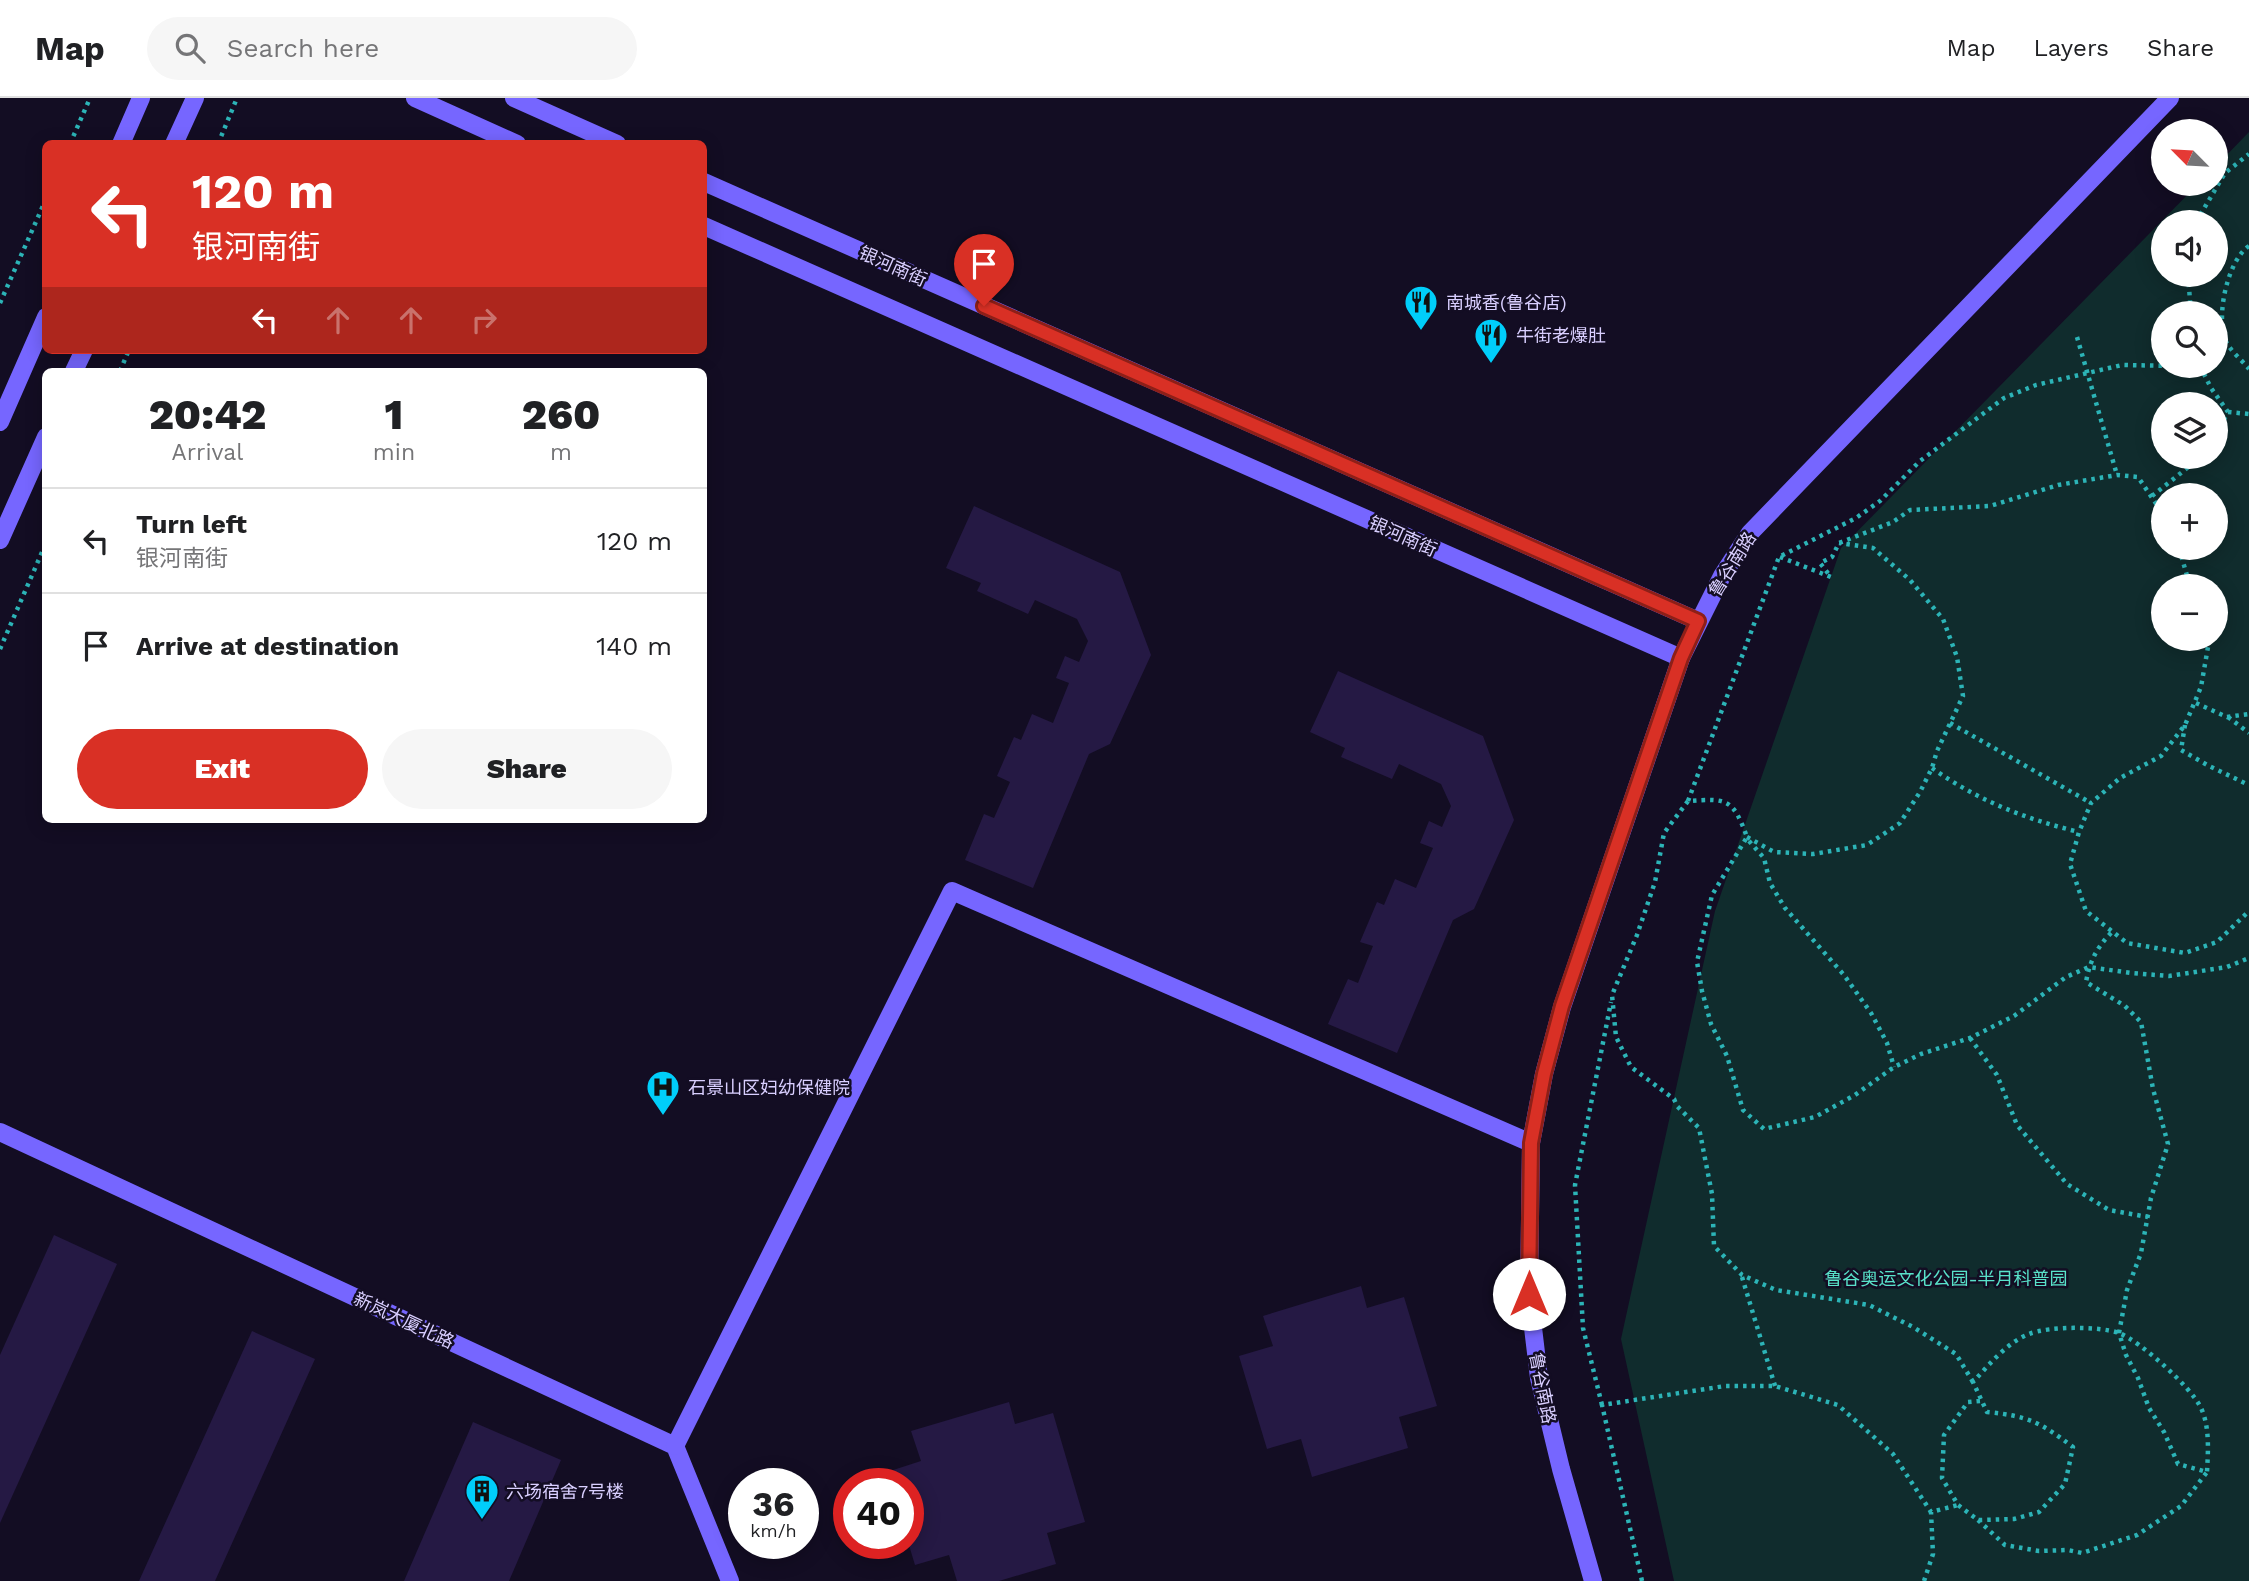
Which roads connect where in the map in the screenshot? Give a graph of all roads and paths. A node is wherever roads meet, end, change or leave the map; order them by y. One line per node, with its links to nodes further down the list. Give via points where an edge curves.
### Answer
1 (90, 98): 8 (path)
2 (141, 98): 9 (street)
3 (194, 98): 10 (street)
4 (237, 98): 11 (path)
5 (415, 98): 12 (street)
6 (514, 98): 13 (street)
7 (2170, 98): 36 (street, 鲁谷南路)
8 (72, 140)
9 (123, 140)
10 (176, 140)
11 (220, 140)
12 (508, 140)
13 (608, 140)
14 (2249, 154): 17 (path, via 2225,173)
15 (707, 183): 41 (street, 银河南街)
16 (42, 208): 21 (path)
17 (2203, 210)
18 (707, 227): 44 (street, 银河南街)
19 (2249, 246): 20 (path, via 2234,265)
20 (2223, 301)
21 (0, 303)
22 (42, 326): 30 (street)
23 (2077, 337): 27 (path)
24 (2228, 343): 26 (path)
25 (2151, 366): 27 (path, via 2122,365)
26 (2249, 369)
27 (2087, 373): 33 (path); 40 (path, via 2004,398 1920,461 1856,518)
28 (2228, 412): 29 (path)
29 (2249, 414)
30 (0, 422)
31 (42, 446): 37 (street)
32 (2186, 469): 34 (path)
33 (2117, 475): 35 (path, via 2138,477); 38 (path, via 2058,485 1990,506 1910,509 1893,522)
34 (2168, 483)
35 (2151, 495)
36 (1749, 533): 40 (path); 41 (street, 鲁谷南路)
37 (0, 540)
38 (1839, 542): 40 (path, via 1832,557 1820,563 1831,577); 48 (path, via 1873,548 1910,580 1943,619 1957,657 1963,696)
39 (42, 552): 42 (path)
40 (1779, 557): 53 (path)
41 (1698, 621): 44 (street, 鲁谷南路)
42 (0, 649)
43 (2207, 651): 45 (path)
44 (1681, 658): 65 (street, 鲁谷南路, via 1562,1006)
45 (2196, 703): 47 (path); 49 (path)
46 (2249, 714): 47 (path)
47 (2227, 717): 50 (path)
48 (1950, 723): 51 (path); 54 (path)
49 (2185, 725): 52 (path, via 2181,750); 54 (path, via 2161,756 2120,778)
50 (2249, 733)
51 (1932, 768): 55 (path, via 1994,806); 56 (path, via 1900,823 1867,845 1813,854 1774,852)
52 (2249, 785)
53 (1688, 801): 56 (path, via 1718,799 1738,812); 61 (path, via 1664,833 1655,882)
54 (2091, 803): 55 (path)
55 (2078, 832): 58 (path, via 2070,864 2086,911)
56 (1746, 837): 63 (path, via 1764,858 1770,883 1785,908 1871,1013); 63 (path, via 1712,895 1698,962 1711,1024 1727,1056 1743,1110 1764,1129 1815,1117)
57 (2249, 911): 58 (path, via 2217,942 2185,953 2127,943)
58 (2113, 931): 60 (path, via 2098,946)
59 (2249, 958): 60 (path, via 2227,967 2169,976)
60 (2089, 967): 62 (path, via 2066,977 2014,1016); 66 (path, via 2086,982 2125,1006 2141,1022 2168,1144)
61 (1612, 995): 67 (path, via 1616,1037 1631,1067 1674,1099 1699,1128 1712,1194 1714,1246); 72 (path, via 1575,1185 1583,1328)
62 (1970, 1038): 63 (path); 66 (path, via 1997,1074 2017,1125 2067,1184 2109,1210)
63 (1894, 1068)
64 (0, 1132): 73 (street, 新岚大厦北路)
65 (1531, 1143): 73 (street, via 952,891); 79 (street, 鲁谷南路, via 1529,1294 1539,1378)
66 (2148, 1217): 68 (path)
67 (1742, 1275): 69 (path, via 1776,1290 1869,1305 1956,1354); 70 (path)
68 (2119, 1333): 69 (path, via 2058,1329 2029,1334 2005,1349); 74 (path, via 2178,1464); 74 (path, via 2158,1359 2201,1408 2208,1445)
69 (1973, 1382): 71 (path)
70 (1775, 1386): 72 (path, via 1725,1386); 76 (path, via 1838,1405 1893,1454)
71 (1980, 1401): 75 (path, via 1968,1402 1944,1435 1942,1478); 77 (path, via 1987,1412 2045,1425 2073,1447 2065,1484 2039,1512 2014,1519)
72 (1602, 1405): 80 (path)
73 (675, 1446): 78 (street)
74 (2207, 1472): 77 (path, via 2181,1506 2137,1535 2082,1553 2005,1545)
75 (1958, 1505): 76 (path); 77 (path)
76 (1931, 1512): 81 (path, via 1933,1554)
77 (1978, 1520)
78 (730, 1581)
79 (1593, 1581)
80 (1642, 1581)
81 (1924, 1581)

